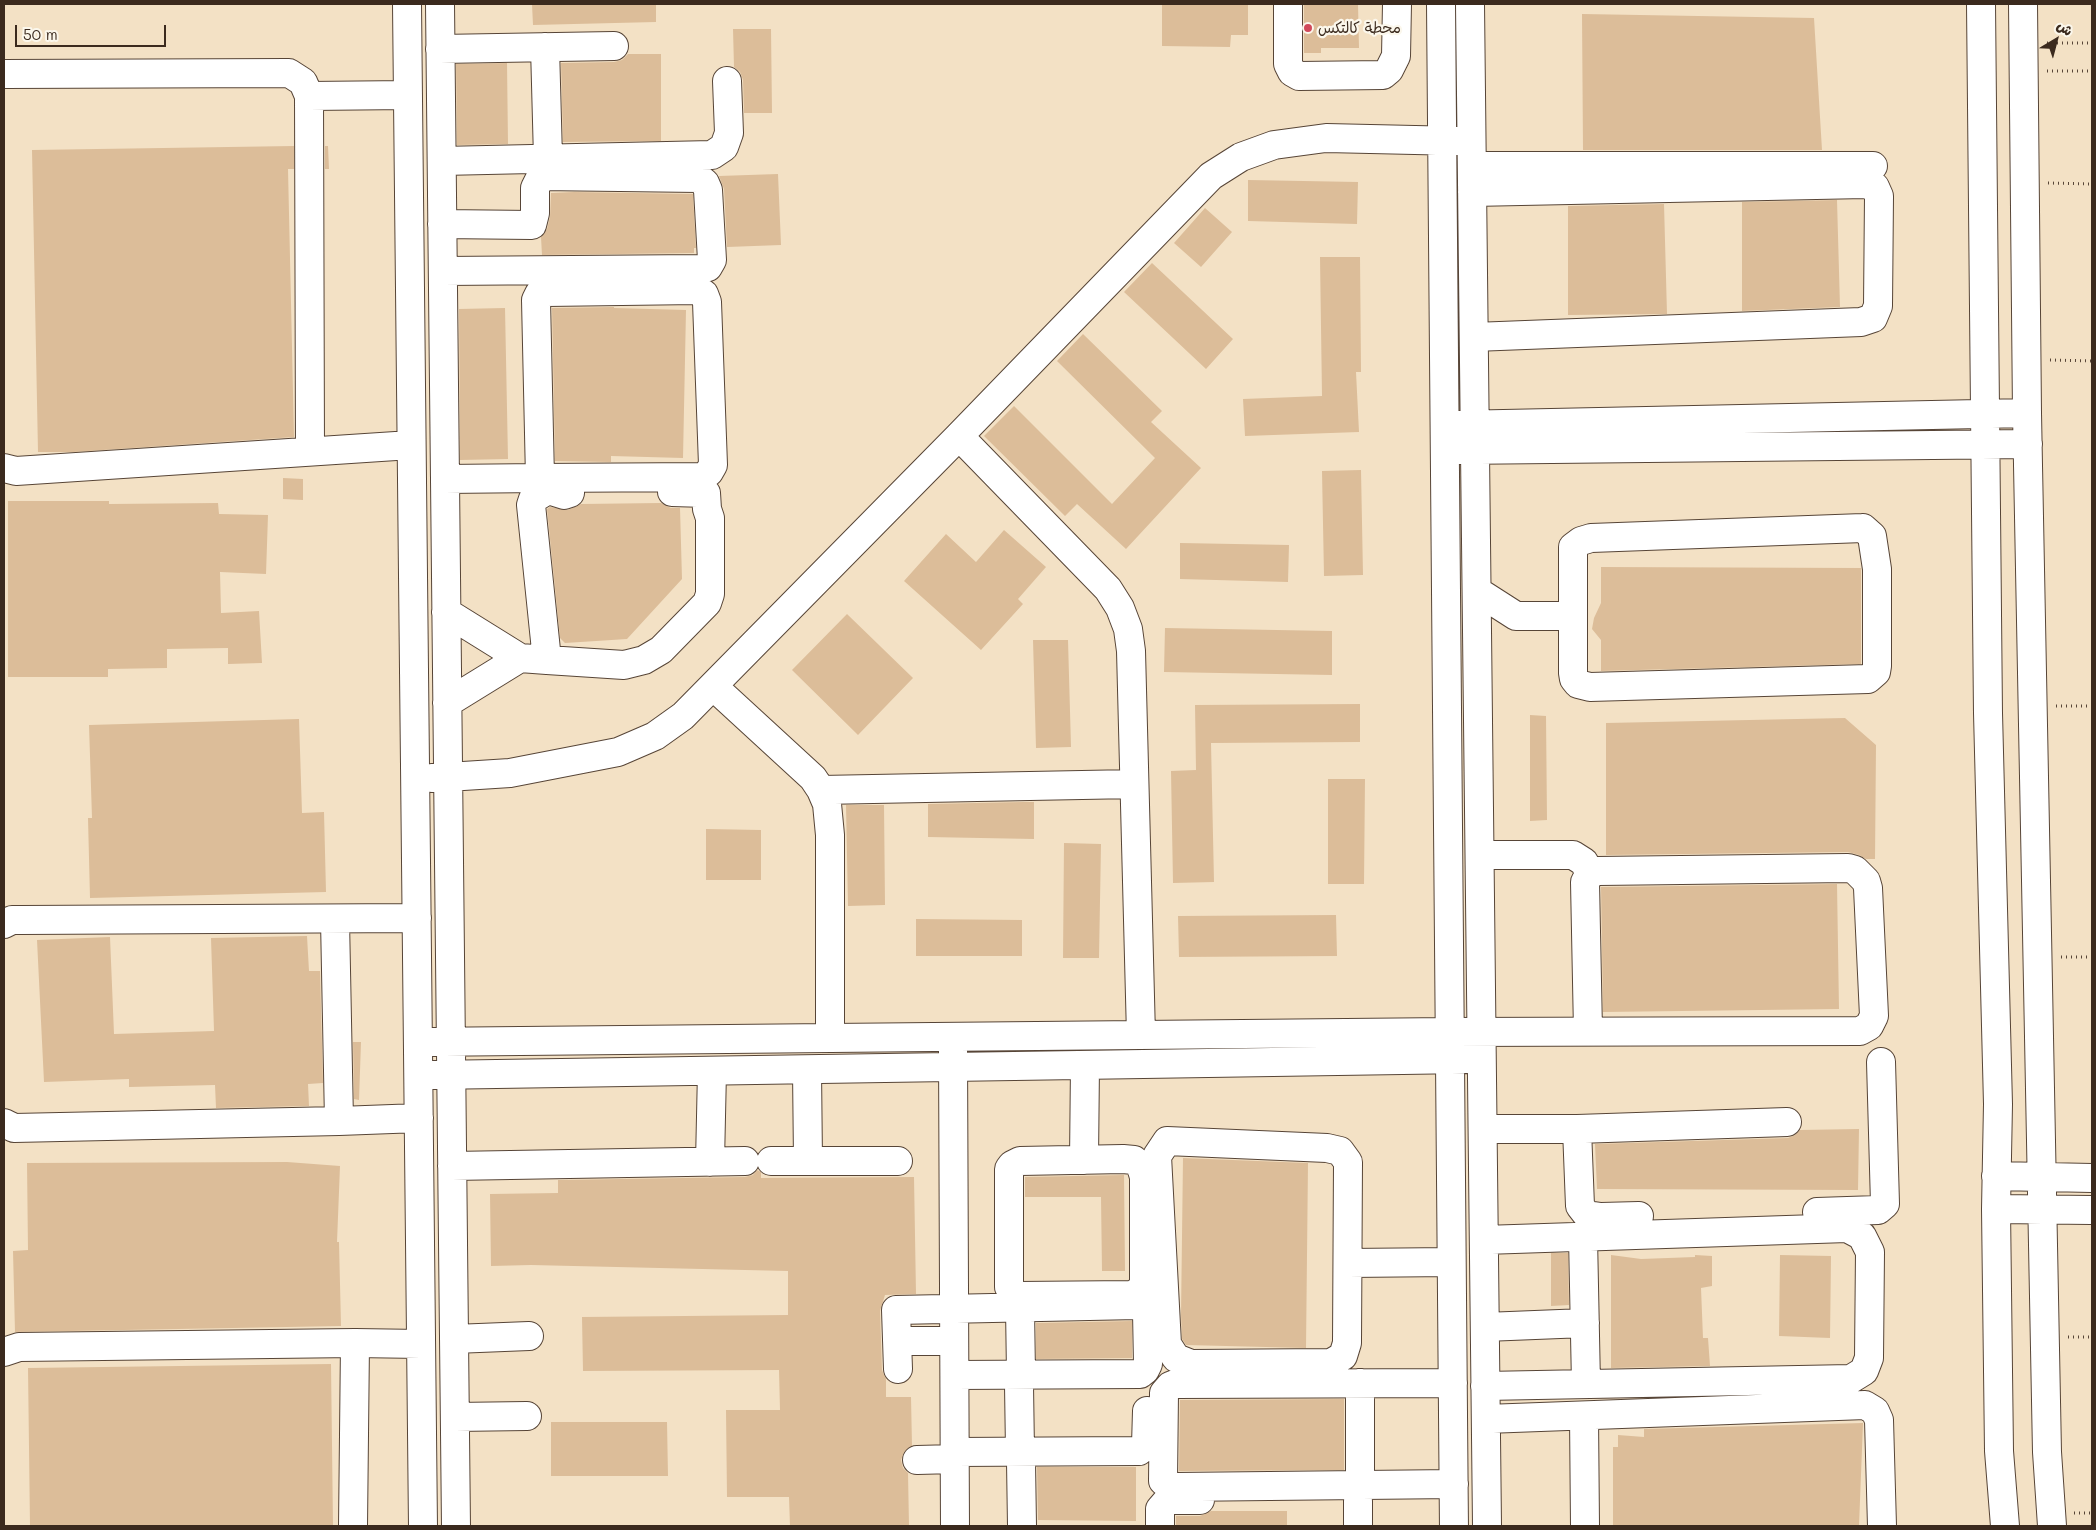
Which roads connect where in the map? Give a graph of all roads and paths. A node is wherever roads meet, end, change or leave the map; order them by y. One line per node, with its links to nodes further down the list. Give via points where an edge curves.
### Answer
1 (407, 4): 18 (street)
2 (440, 4): 13 (street)
3 (1288, 4): 4 (street, via 1288,64 1296,74 1309,76 1383,75 1396,56)
4 (1397, 4)
5 (1441, 4): 20 (street)
6 (1470, 4): 24 (street)
7 (1981, 4): 31 (street)
8 (2023, 4): 9 (street)
9 (2024, 43): 10 (path); 14 (street)
10 (2092, 43)
11 (614, 46): 12 (street)
12 (545, 47): 13 (street); 21 (street)
13 (440, 49): 22 (street)
14 (2024, 71): 15 (path); 28 (street)
15 (2092, 71)
16 (4, 74): 19 (street, via 289,73 303,82)
17 (727, 81): 21 (street, via 728,133 724,147 712,155)
18 (408, 94): 19 (street); 36 (street)
19 (309, 96): 38 (street)
20 (1442, 141): 24 (street); 32 (street, via 1326,138 1274,145 1241,157 1211,176); 34 (street)
21 (548, 158): 22 (street)
22 (442, 161): 25 (street)
23 (1873, 166): 24 (street)
24 (1472, 167): 27 (street); 27 (street, via 1865,184 1875,187 1879,196 1878,306 1873,318 1861,322)
25 (442, 224): 26 (street); 26 (street, via 532,226 536,213 535,188 541,176 699,178 708,190 712,260 708,267 702,269)
26 (443, 271): 41 (street)
27 (1474, 337): 33 (street)
28 (2026, 360): 29 (path); 30 (street)
29 (2092, 361)
30 (2027, 413): 31 (street); 35 (street)
31 (1986, 414): 33 (street); 37 (street)
32 (959, 436): 49 (street); 55 (street, via 1108,589 1120,608 1128,629 1131,651)
33 (1475, 437): 34 (street); 37 (street); 42 (street)
34 (1444, 438): 65 (street)
35 (2028, 444): 37 (street); 51 (street)
36 (412, 445): 38 (street); 54 (street)
37 (1985, 445): 82 (street)
38 (310, 451): 39 (street, via 16,472)
39 (4, 468)
40 (540, 478): 40 (street, via 703,477 709,472 713,465 707,302 704,294 696,290 539,294 536,300); 41 (street)
41 (445, 479): 43 (street)
42 (1477, 592): 44 (street); 46 (street)
43 (446, 612): 47 (street); 50 (street)
44 (1516, 616): 45 (street); 46 (street)
45 (1573, 616): 45 (street, via 1574,547 1586,539 1863,528 1872,536 1877,569 1877,666 1868,680 1584,687 1578,684 1573,673)
46 (1477, 649): 57 (street)
47 (520, 658): 48 (street); 50 (street)
48 (547, 660): 48 (street, via 531,505 533,498 548,490 564,495 575,491 706,493 710,518 710,594 707,603 661,650 634,664)
49 (714, 687): 53 (street, via 683,716 655,736 618,752 510,773); 56 (street, via 813,778)
50 (448, 703): 53 (street)
51 (2033, 706): 52 (path); 62 (street)
52 (2092, 706)
53 (448, 777): 54 (street); 71 (street)
54 (415, 780): 59 (street)
55 (1134, 784): 56 (street); 67 (street)
56 (821, 790): 69 (street, via 827,804 830,835)
57 (1480, 855): 58 (street, via 1573,855 1584,862); 66 (street)
58 (1590, 874): 64 (street, via 1586,882); 64 (street, via 1607,870 1855,870 1868,888 1874,1016 1870,1026 1860,1031)
59 (416, 918): 60 (street); 70 (street)
60 (335, 920): 61 (street, via 12,920); 84 (street)
61 (4, 924)
62 (2038, 957): 63 (path); 81 (street)
63 (2092, 957)
64 (1588, 1031): 66 (street)
65 (1449, 1032): 66 (street); 67 (street); 72 (street)
66 (1482, 1032): 73 (street)
67 (1141, 1035): 68 (street)
68 (953, 1037): 69 (street); 76 (street)
69 (830, 1038): 71 (street)
70 (418, 1042): 71 (street); 80 (street)
71 (451, 1042): 79 (street)
72 (1449, 1059): 73 (street); 75 (street); 102 (street)
73 (1482, 1059): 87 (street)
74 (1881, 1062): 88 (street, via 1886,1200 1884,1207 1878,1210 1587,1215 1580,1206)
75 (1085, 1065): 76 (street); 89 (street)
76 (953, 1067): 77 (street); 105 (street)
77 (807, 1070): 78 (street); 90 (street)
78 (712, 1071): 79 (street); 92 (street)
79 (451, 1075): 80 (street); 93 (street)
80 (418, 1076): 83 (street)
81 (2041, 1103): 82 (street); 95 (street)
82 (1998, 1104): 94 (street)
83 (419, 1118): 84 (street); 113 (street)
84 (339, 1121): 86 (street, via 14,1128)
85 (1787, 1122): 88 (street)
86 (4, 1123)
87 (1483, 1129): 88 (street); 101 (street)
88 (1577, 1129)
89 (1084, 1160): 89 (street, via 1134,1160 1141,1167 1144,1177 1144,1286 1134,1295 1019,1296 1009,1287 1009,1169 1020,1160)
90 (808, 1161): 91 (street); 92 (street)
91 (898, 1161)
92 (710, 1162): 93 (street)
93 (452, 1166): 109 (street)
94 (1996, 1176): 95 (street); 97 (street)
95 (2043, 1177): 96 (street); 98 (street)
96 (2092, 1178)
97 (1996, 1209): 98 (street); 141 (street, via 1999,1451)
98 (2043, 1209): 99 (street); 142 (street, via 2047,1452)
99 (2092, 1210)
100 (1583, 1237): 101 (street); 106 (street); 120 (street, via 1846,1228 1862,1236 1870,1252 1869,1358 1864,1371 1858,1376 1844,1380)
101 (1484, 1240): 107 (street)
102 (1451, 1262): 103 (street); 119 (street)
103 (1348, 1263): 103 (street, via 1348,1162 1340,1151 1167,1141 1158,1156 1167,1344 1176,1358 1191,1364 1332,1363 1343,1356 1347,1343)
104 (1020, 1308): 105 (street); 116 (street); 116 (street, via 1138,1305 1145,1308 1148,1315 1148,1364 1143,1372)
105 (954, 1309): 110 (street, via 896,1310); 111 (street)
106 (1584, 1323): 107 (street); 120 (street)
107 (1485, 1327): 121 (street)
108 (529, 1336): 109 (street)
109 (454, 1339): 124 (street)
110 (897, 1341): 111 (street); 115 (street)
111 (954, 1341): 117 (street)
112 (354, 1343): 113 (street); 114 (street, via 19,1347); 131 (street)
113 (421, 1344): 132 (street)
114 (4, 1352)
115 (898, 1369)
116 (1020, 1379): 117 (street); 126 (street); 126 (street, via 1137,1382 1148,1393 1147,1442 1142,1450)
117 (955, 1381): 127 (street)
118 (1360, 1383): 119 (street); 129 (street); 129 (street, via 1170,1386 1164,1393 1163,1480 1169,1486)
119 (1453, 1383): 130 (street)
120 (1586, 1384): 121 (street)
121 (1485, 1386): 125 (street)
122 (527, 1416): 124 (street)
123 (1584, 1416): 125 (street); 139 (street); 140 (street, via 1864,1406 1875,1411 1880,1420)
124 (455, 1417): 133 (street)
125 (1486, 1419): 138 (street)
126 (1021, 1457): 127 (street); 135 (street); 136 (street, via 1143,1460 1150,1470 1149,1518)
127 (955, 1458): 128 (street); 134 (street)
128 (917, 1460)
129 (1359, 1504): 130 (street); 137 (street, via 1170,1500 1160,1509)
130 (1454, 1504)
131 (353, 1526)
132 (423, 1526)
133 (456, 1526)
134 (956, 1526)
135 (1022, 1526)
136 (1145, 1526)
137 (1160, 1526)
138 (1487, 1526)
139 (1586, 1526)
140 (1882, 1526)
141 (2005, 1526)
142 (2052, 1526)

